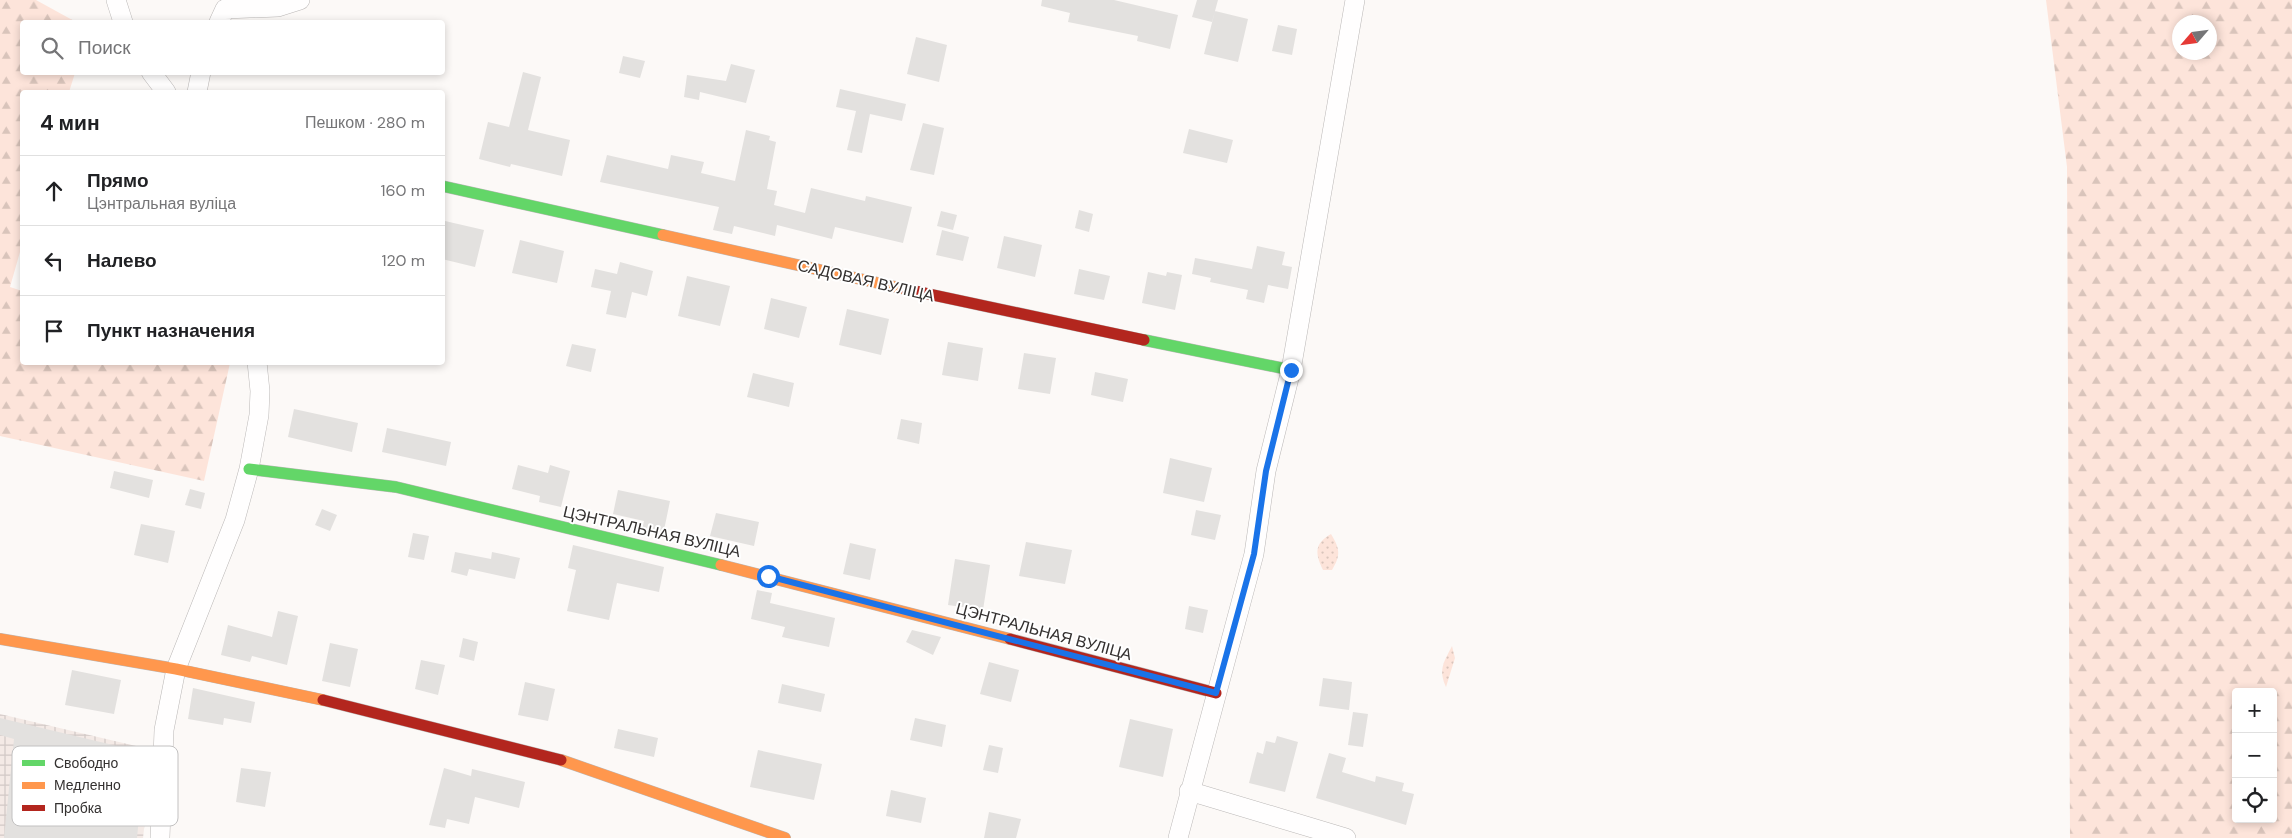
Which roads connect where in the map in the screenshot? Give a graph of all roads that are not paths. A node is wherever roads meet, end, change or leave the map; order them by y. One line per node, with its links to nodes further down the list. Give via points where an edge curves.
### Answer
1 (116, 0): 4 (street)
2 (300, 0): 5 (street, via 278,6 226,9)
3 (1355, 0): 12 (street)
4 (122, 20)
5 (220, 20)
6 (153, 75): 8 (street)
7 (200, 75): 9 (street)
8 (164, 90)
9 (197, 90)
10 (445, 187): 12 (street, САДОВАЯ ВУЛІЦА, via 1031,317)
11 (256, 365): 13 (street, via 259,415)
12 (1291, 370): 16 (street, via 1266,471 1254,554)
13 (249, 469): 15 (street, via 235,520); 16 (street, ЦЭНТРАЛЬНАЯ ВУЛІЦА, via 396,487 768,576)
14 (0, 639): 15 (street)
15 (176, 669): 17 (street); 19 (street, via 365,709 550,756)
16 (1216, 693): 18 (street)
17 (163, 746)
18 (1189, 791): 20 (street); 21 (street)
19 (785, 838)
20 (1178, 838)
21 (1346, 838)

